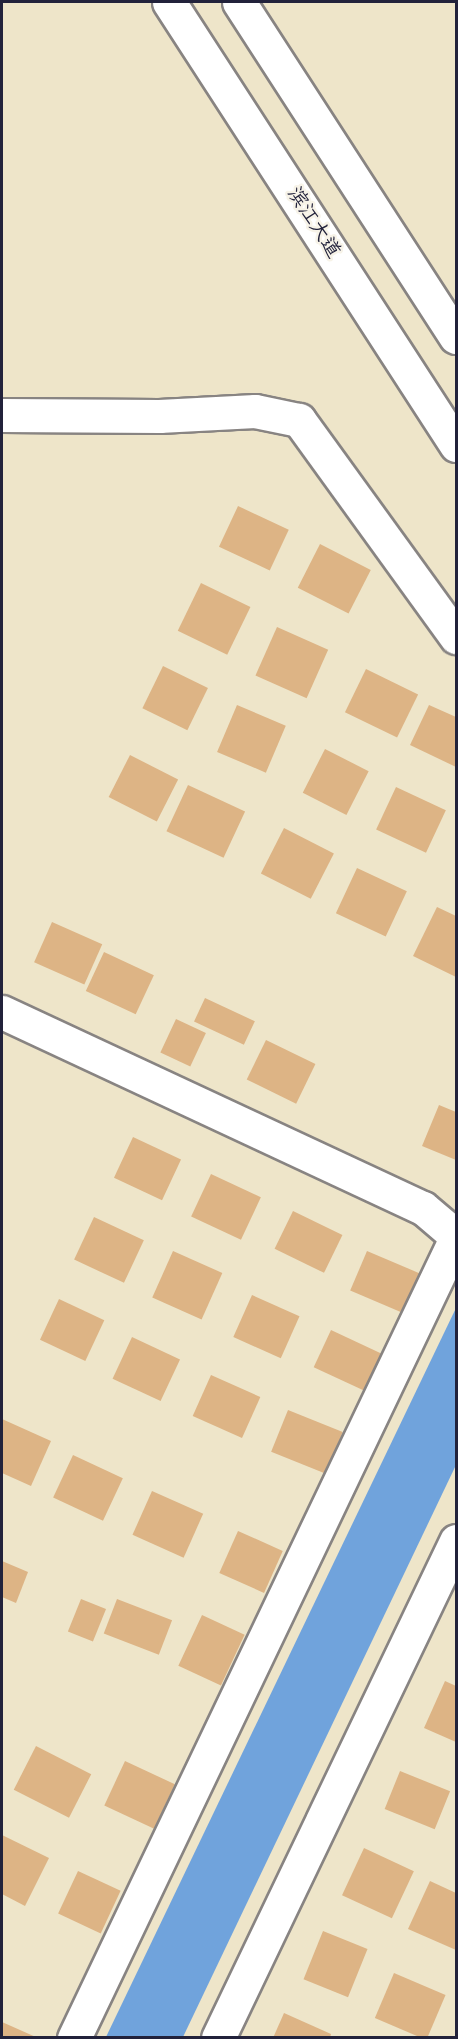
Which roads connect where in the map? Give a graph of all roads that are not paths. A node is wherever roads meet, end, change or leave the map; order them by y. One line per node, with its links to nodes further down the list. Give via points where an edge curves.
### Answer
1 (169, 2): 5 (street, 滨江大道)
2 (239, 2): 3 (street)
3 (456, 337)
4 (2, 415): 6 (street, via 159,416 255,411 299,420)
5 (456, 445)
6 (456, 637)
7 (2, 1012): 8 (street, via 423,1208)
8 (456, 1237): 10 (street)
9 (456, 1541): 11 (street)
10 (74, 2037)
11 (218, 2037)

